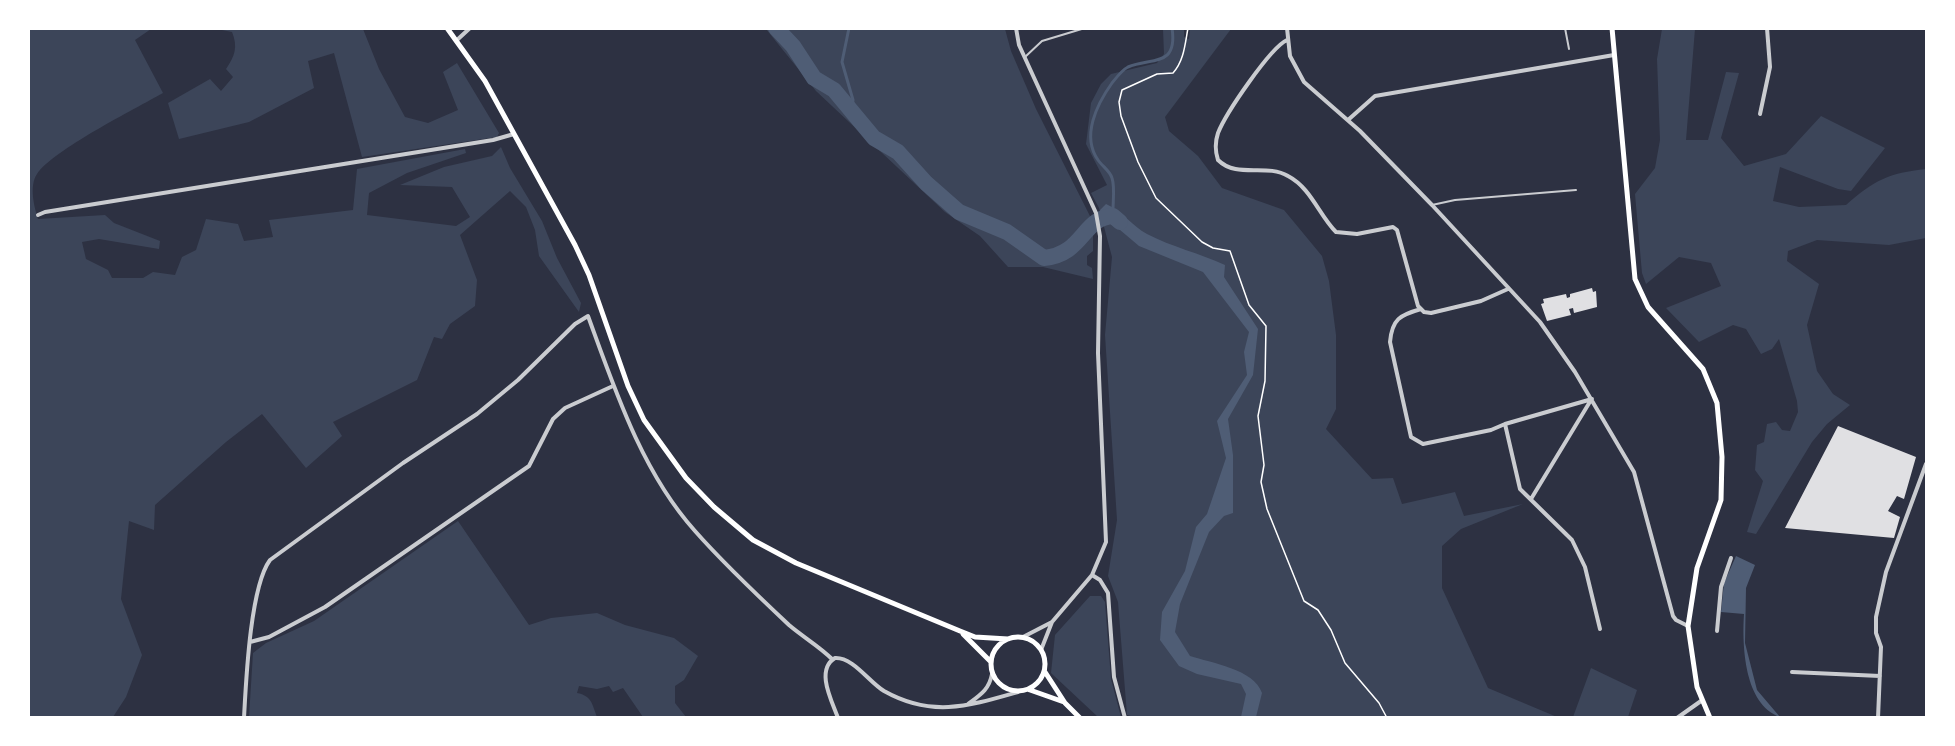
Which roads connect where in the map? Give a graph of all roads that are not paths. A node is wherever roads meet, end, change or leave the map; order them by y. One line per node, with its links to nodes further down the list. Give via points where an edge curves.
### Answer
1 (447, 28): 9 (main road)
2 (470, 28): 9 (street)
3 (1016, 28): 13 (street)
4 (1085, 28): 13 (lane, via 1042,40)
5 (1287, 28): 10 (street)
6 (1565, 28): 11 (lane)
7 (1612, 28): 12 (main road)
8 (1767, 28): 14 (street, via 1770,67)
9 (457, 40): 16 (main road)
10 (1287, 40): 15 (street, via 1290,56 1304,82); 21 (street, via 1277,45 1259,67 1222,125 1216,140 1218,160 1233,170 1265,169 1286,174 1308,193 1336,232 1357,234 1393,227)
11 (1569, 49)
12 (1614, 55): 15 (street, via 1375,96); 30 (main road, via 1635,279 1648,307 1703,369 1714,391 1720,424 1721,500 1697,568)
13 (1024, 57): 28 (street, via 1099,227 1098,354 1107,532 1104,552)
14 (1760, 114)
15 (1348, 120): 18 (street)
16 (514, 134): 19 (street); 33 (main road, via 589,274 619,363 644,420 686,478 753,540 796,563)
17 (1576, 190): 18 (lane)
18 (1432, 205): 20 (street)
19 (38, 215)
20 (1508, 289): 21 (street, via 1481,301 1431,313); 23 (street, via 1553,339)
21 (1421, 309): 24 (street, via 1402,315 1393,327 1390,342 1411,437 1423,444)
22 (614, 386): 36 (street, via 552,418 529,466 326,607 269,637); 36 (street, via 588,316 477,414 388,473 270,560 262,576); 38 (street, via 652,468 684,518 790,626)
23 (1592, 399): 24 (street); 26 (street); 30 (street, via 1634,472 1673,616)
24 (1505, 424): 26 (street, via 1520,489)
25 (1926, 464): 43 (street, via 1886,572 1875,626 1881,647)
26 (1531, 499): 31 (street, via 1561,528 1578,552)
27 (1731, 558): 32 (street, via 1721,587)
28 (1092, 575): 29 (street); 52 (street, via 1108,593 1114,677)
29 (1052, 622): 34 (street); 37 (street)
30 (1688, 626): 46 (main road)
31 (1600, 629)
32 (1717, 631)
33 (960, 632): 35 (main road); 39 (main road)
34 (1023, 637): 35 (main road); 37 (main road)
35 (1008, 639): 39 (main road, via 993,652)
36 (250, 642): 49 (street)
37 (1041, 650): 40 (main road)
38 (832, 659): 48 (street, via 844,659 883,690 908,701 934,708); 50 (street, via 825,675)
39 (991, 662): 42 (main road)
40 (1045, 672): 44 (main road); 47 (main road)
41 (1792, 672): 43 (street)
42 (992, 674): 45 (main road, via 1007,690); 48 (street, via 985,691)
43 (1880, 676): 55 (street)
44 (1030, 690): 45 (main road); 47 (main road)
45 (1018, 692): 48 (street)
46 (1701, 701): 53 (street); 54 (main road)
47 (1065, 703): 51 (main road)
48 (965, 707)
49 (244, 717)
50 (838, 717)
51 (1080, 717)
52 (1125, 717)
53 (1677, 717)
54 (1710, 717)
55 (1878, 717)

